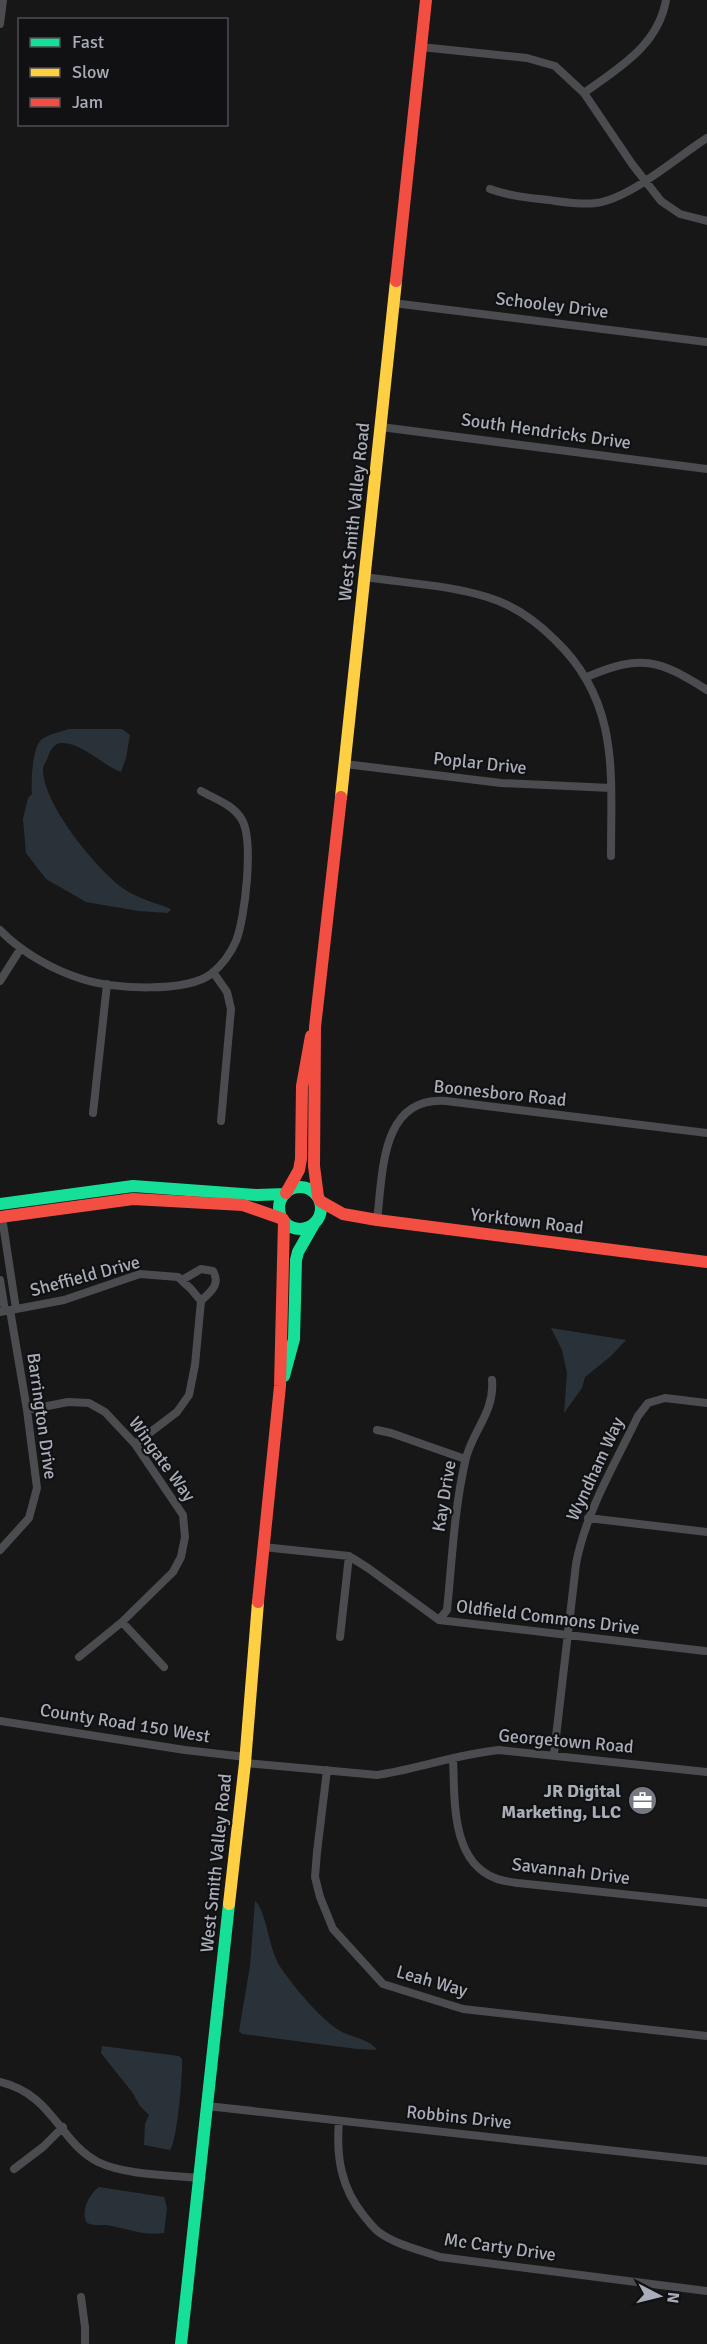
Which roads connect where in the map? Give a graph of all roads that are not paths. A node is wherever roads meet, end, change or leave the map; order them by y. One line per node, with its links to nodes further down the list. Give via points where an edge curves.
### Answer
1 (3, 0): 4 (street)
2 (426, 0): 5 (main road, West Smith Valley Road)
3 (666, 0): 6 (street, via 658,24 640,51)
4 (0, 24)
5 (421, 47): 6 (street, via 541,60 562,70); 11 (main road, West Smith Valley Road)
6 (584, 93): 8 (street)
7 (707, 138): 8 (street)
8 (646, 181): 9 (street, via 616,197 590,204 511,196); 10 (street, via 673,211)
9 (490, 189)
10 (707, 220)
11 (393, 303): 12 (street, Schooley Drive); 13 (main road, West Smith Valley Road)
12 (707, 342)
13 (381, 427): 14 (street, South Hendricks Drive); 15 (main road, West Smith Valley Road)
14 (707, 469)
15 (365, 577): 16 (street, via 463,591 501,602 536,622 568,652); 18 (main road, West Smith Valley Road)
16 (587, 677): 17 (street, via 619,665 644,662 672,668); 19 (street, via 605,723)
17 (707, 690)
18 (345, 764): 19 (street, Poplar Drive, via 501,783); 27 (main road, West Smith Valley Road)
19 (611, 788): 21 (street)
20 (201, 791): 24 (street, via 236,812 248,840 239,932 228,955)
21 (611, 856)
22 (0, 930): 23 (street)
23 (21, 948): 25 (street); 26 (street, via 54,969)
24 (213, 972): 26 (street, via 187,985 156,988); 29 (street, via 227,992 231,1009)
25 (0, 981)
26 (107, 984): 28 (street)
27 (315, 1027): 31 (main road, West Smith Valley Road, via 302,1086 302,1159); 32 (main road, West Smith Valley Road, via 314,1166)
28 (93, 1113)
29 (221, 1121)
30 (707, 1133): 37 (street, Boonesboro Road, via 446,1101 420,1103 407,1112 391,1133 385,1151)
31 (286, 1194): 32 (main road, via 304,1188); 33 (main road, via 133,1186); 36 (main road, via 280,1207)
32 (319, 1199): 34 (main road, Yorktown Road); 38 (main road, via 321,1209)
33 (0, 1202)
34 (343, 1214): 37 (main road, Yorktown Road); 38 (main road, Yorktown Road)
35 (1, 1217): 36 (main road, via 133,1199 243,1205); 43 (street)
36 (284, 1220): 38 (main road, via 298,1229); 45 (main road, West Smith Valley Road)
37 (377, 1220): 39 (main road, Yorktown Road)
38 (315, 1222): 45 (main road, West Smith Valley Road, via 296,1260 294,1339)
39 (707, 1262)
40 (180, 1279): 42 (street); 42 (street, via 201,1269 213,1271 216,1285); 43 (street, Sheffield Drive, via 140,1274 64,1300)
41 (0, 1280): 43 (street)
42 (201, 1301): 49 (street, via 189,1395 177,1412)
43 (8, 1311): 47 (street, Barrington Drive)
44 (492, 1380): 50 (street, Kay Drive, via 493,1396)
45 (280, 1386): 53 (main road, West Smith Valley Road)
46 (707, 1403): 51 (street, Wyndham Way, via 665,1398 648,1404 638,1416)
47 (27, 1410): 49 (street, Wingate Way, via 68,1402 89,1403 105,1412); 54 (street, Barrington Drive, via 37,1488 29,1518)
48 (377, 1430): 50 (street)
49 (135, 1444): 57 (street, Wingate Way, via 183,1515 184,1537 181,1557 173,1572)
50 (465, 1459): 56 (street, Kay Drive, via 447,1610)
51 (588, 1518): 52 (street); 59 (street, Wyndham Way, via 576,1564)
52 (707, 1532)
53 (263, 1547): 55 (street, Oldfield Commons Drive); 66 (main road, West Smith Valley Road)
54 (0, 1550)
55 (348, 1556): 56 (street, Oldfield Commons Drive); 58 (street)
56 (439, 1620): 59 (street, Oldfield Commons Drive)
57 (122, 1622): 61 (street, Wingate Way); 62 (street)
58 (340, 1637)
59 (569, 1637): 60 (street, Oldfield Commons Drive); 64 (street, Wyndham Way)
60 (705, 1651)
61 (79, 1657)
62 (164, 1666)
63 (0, 1721): 66 (street, County Road 150 West)
64 (554, 1754): 65 (street, Georgetown Road, via 499,1750); 68 (street, Georgetown Road)
65 (453, 1758): 67 (street, Georgetown Road, via 377,1775); 69 (street, Savannah Drive, via 459,1834 468,1854 495,1878)
66 (245, 1760): 67 (street, Georgetown Road); 72 (main road, West Smith Valley Road)
67 (327, 1770): 70 (street, Leah Way, via 315,1877 320,1897 333,1929 383,1984 463,2009)
68 (707, 1772)
69 (707, 1903)
70 (707, 2036)
71 (0, 2082): 74 (street, via 30,2094)
72 (207, 2106): 73 (street, Robbins Drive); 77 (main road, West Smith Valley Road)
73 (339, 2121): 75 (street, Robbins Drive); 78 (street, Mc Carty Drive, via 339,2163 353,2202 379,2233 440,2257)
74 (63, 2127): 76 (street); 77 (street, via 84,2151 104,2164)
75 (707, 2161)
76 (14, 2169)
77 (198, 2178): 81 (main road, West Smith Valley Road)
78 (707, 2291)
79 (81, 2297): 80 (street)
80 (85, 2344)
81 (181, 2344)

